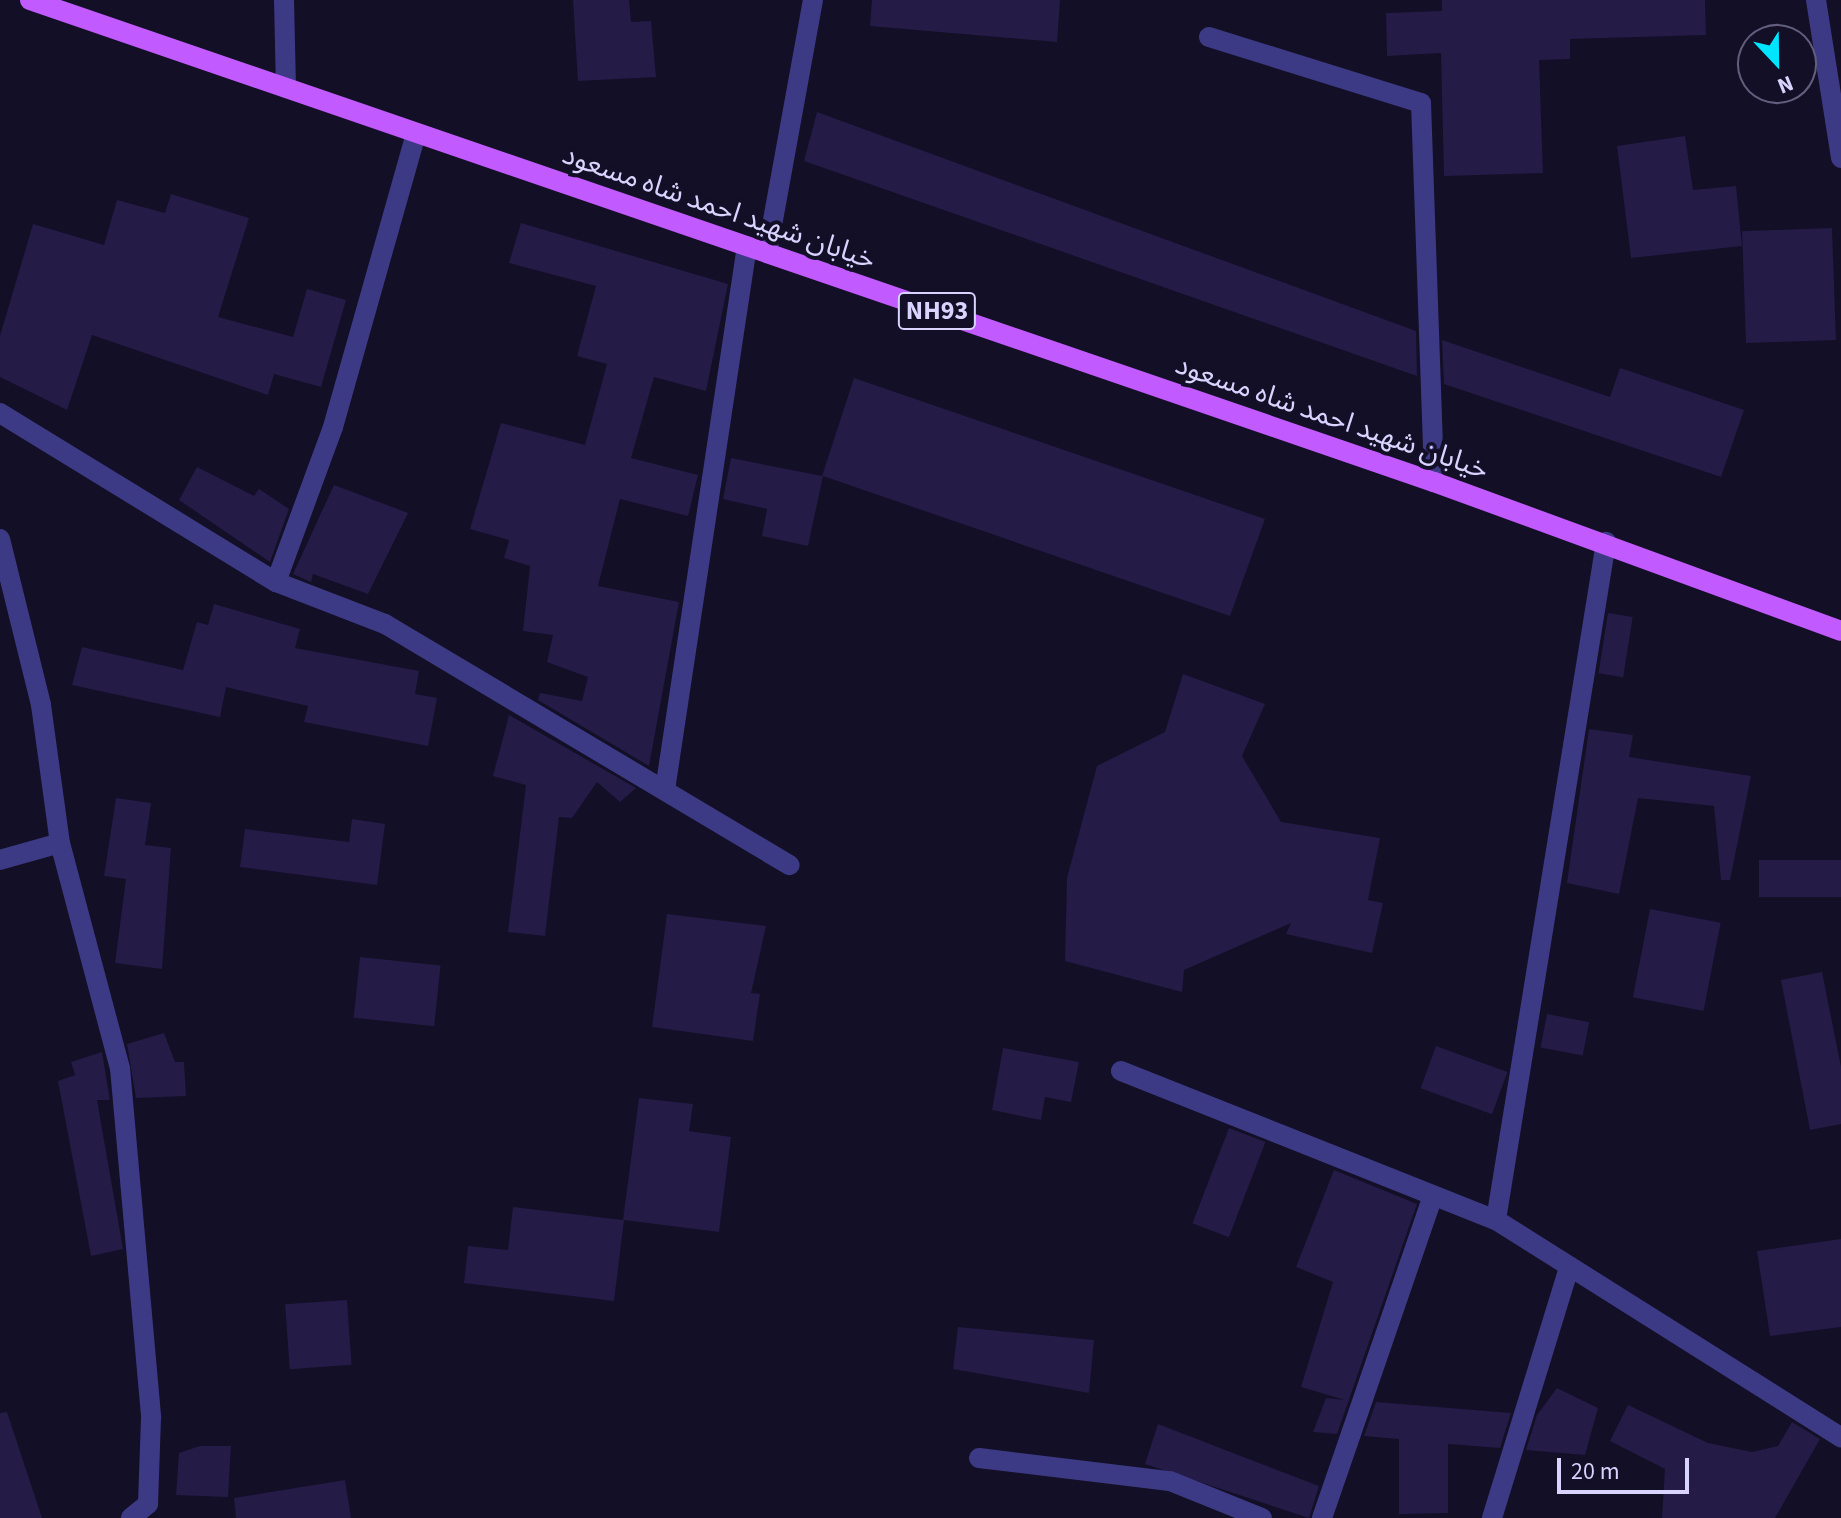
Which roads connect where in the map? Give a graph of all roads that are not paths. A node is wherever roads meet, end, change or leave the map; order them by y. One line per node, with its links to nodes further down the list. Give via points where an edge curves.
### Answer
1 (30, 0): 6 (main road, خیابان شهید احمد شاه مسعود / NH93)
2 (284, 0): 6 (street)
3 (813, 0): 9 (street)
4 (1816, 0): 8 (street)
5 (1209, 37): 11 (street, via 1421,103)
6 (286, 88): 7 (main road, خیابان شهید احمد شاه مسعود / NH93)
7 (416, 133): 9 (main road, خیابان شهید احمد شاه مسعود / NH93); 14 (street, via 333,427)
8 (1841, 158)
9 (757, 250): 11 (main road, خیابان شهید احمد شاه مسعود / NH93); 16 (street)
10 (0, 413): 14 (street)
11 (1434, 482): 13 (main road, خیابان شهید احمد شاه مسعود / NH93)
12 (0, 539): 17 (street, via 41,705)
13 (1606, 542): 15 (main road, خیابان شهید احمد شاه مسعود / NH93); 22 (street)
14 (276, 582): 16 (street, via 385,624)
15 (1841, 631)
16 (665, 790): 19 (street)
17 (60, 843): 18 (street); 26 (street, via 120,1068 151,1418 148,1504)
18 (0, 860)
19 (790, 865)
20 (1121, 1071): 21 (street)
21 (1433, 1196): 22 (street); 28 (street)
22 (1496, 1220): 23 (street)
23 (1569, 1267): 24 (street); 29 (street)
24 (1841, 1437)
25 (979, 1458): 27 (street, via 1170,1481)
26 (131, 1518)
27 (1262, 1518)
28 (1322, 1518)
29 (1492, 1518)

